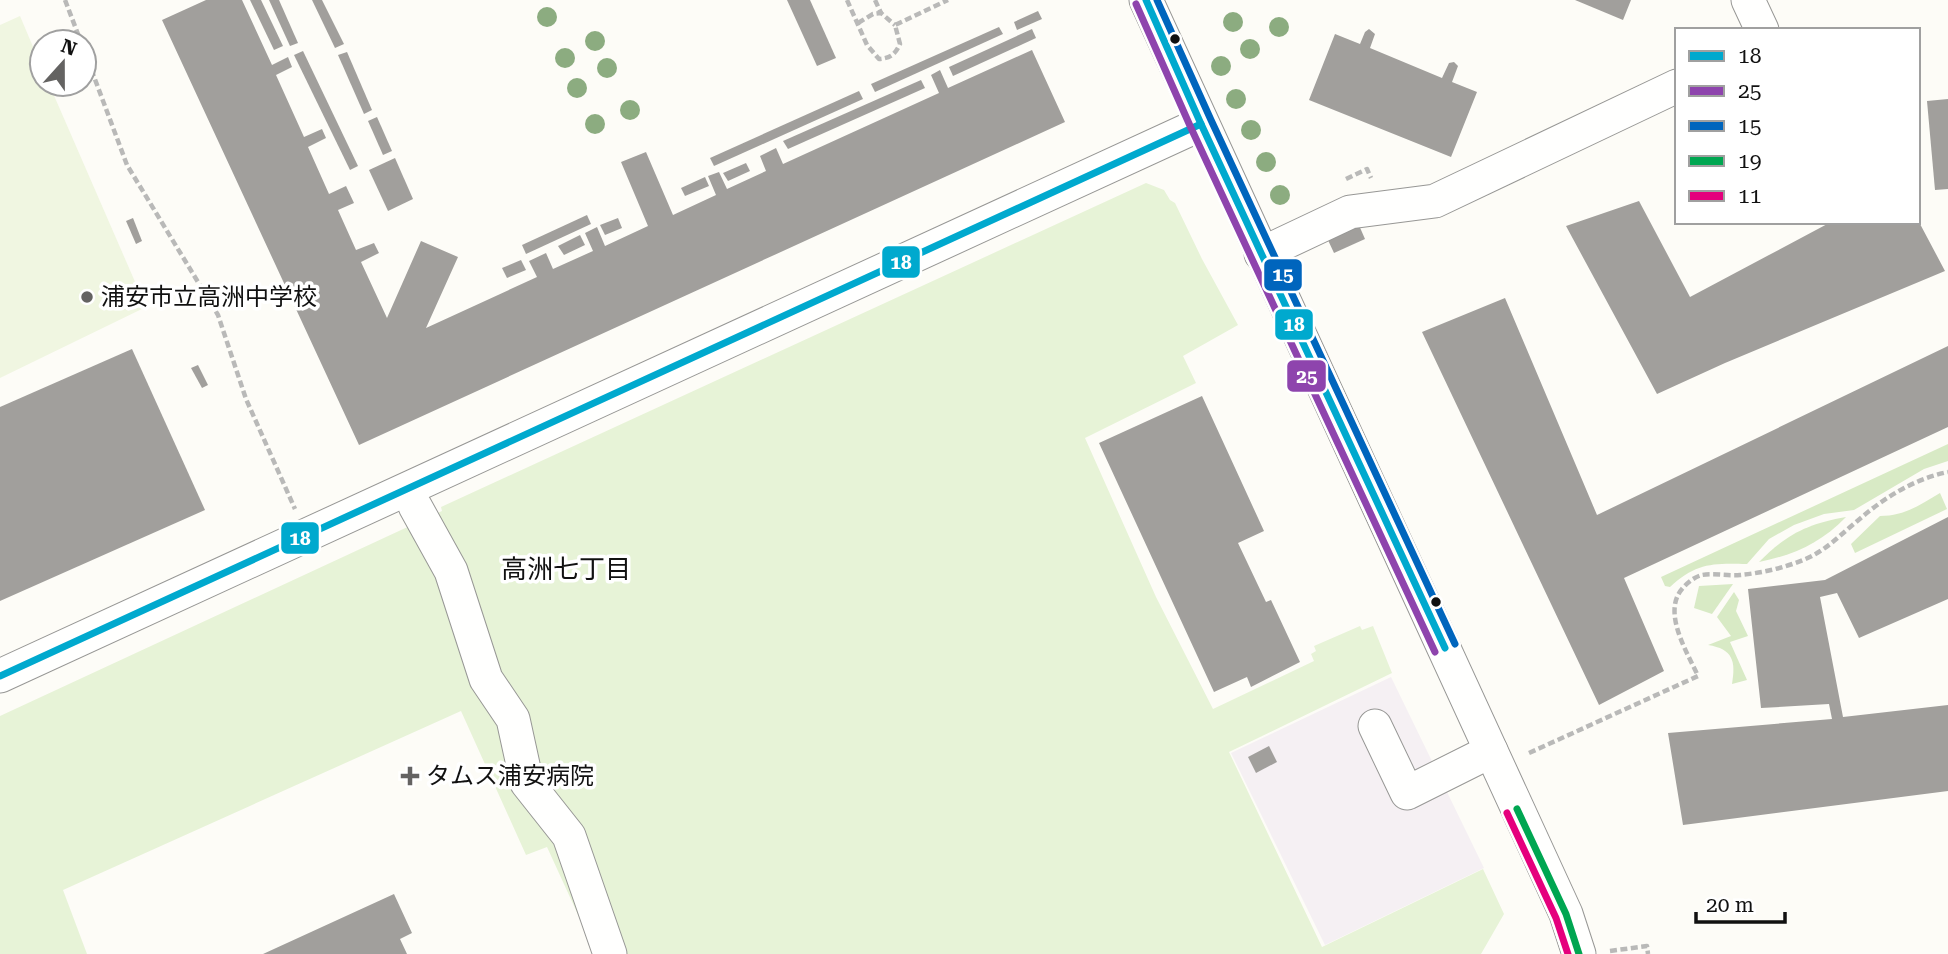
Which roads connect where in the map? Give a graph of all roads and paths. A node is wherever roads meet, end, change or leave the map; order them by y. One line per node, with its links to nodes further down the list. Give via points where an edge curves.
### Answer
1 (65, 0): 10 (path)
2 (848, 0): 8 (path)
3 (875, 0): 7 (path)
4 (948, 0): 9 (path)
5 (1146, 0): 14 (street)
6 (1748, 0): 11 (street)
7 (881, 13): 8 (path); 9 (path)
8 (858, 23): 9 (path, via 878,59 896,53 900,44)
9 (895, 25)
10 (76, 28)
11 (1761, 28)
12 (98, 87): 18 (path, via 127,165 218,315 246,399)
13 (1675, 87): 15 (street, via 1435,201 1350,212)
14 (1201, 124): 15 (street); 19 (street)
15 (1261, 254): 21 (street)
16 (1948, 472): 22 (path, via 1904,488 1876,505 1830,546 1803,560 1740,575 1701,575 1688,583 1674,608 1698,676)
17 (415, 506): 24 (street, via 451,572 486,679 513,719 527,783 569,836)
18 (298, 517)
19 (0, 676)
20 (1375, 726): 21 (street, via 1406,793)
21 (1491, 751): 23 (street)
22 (1529, 752)
23 (1588, 953): 25 (path, via 1647,946)
24 (610, 954)
25 (1647, 954)

